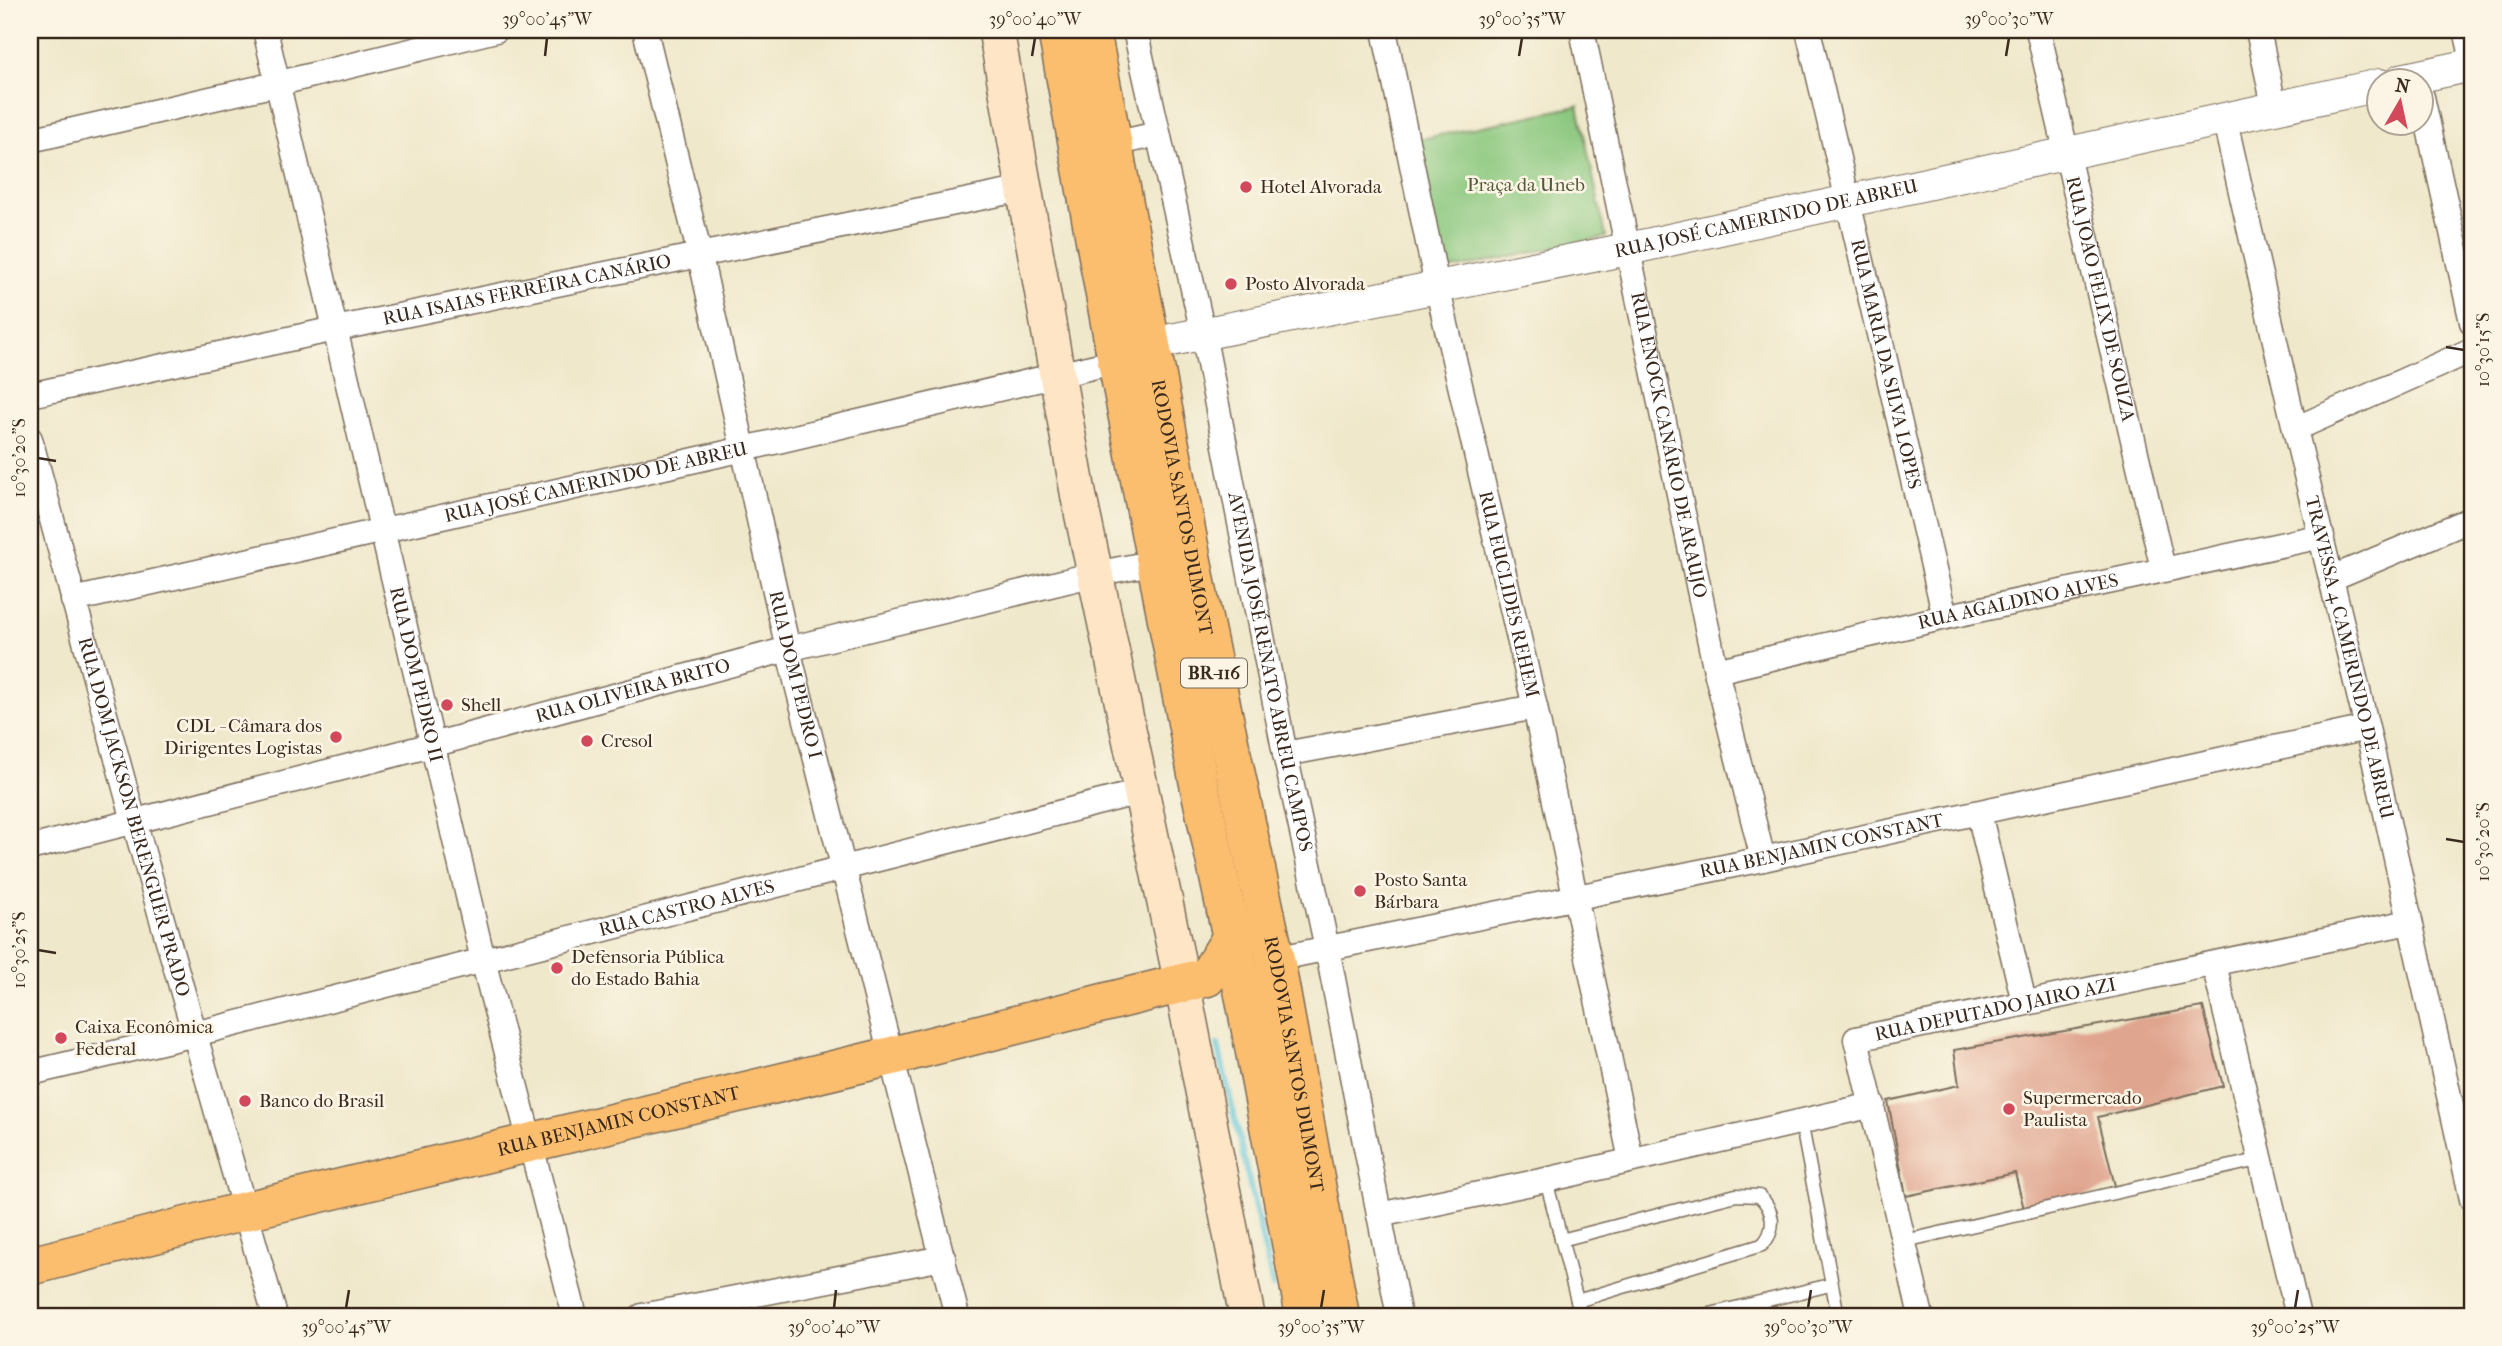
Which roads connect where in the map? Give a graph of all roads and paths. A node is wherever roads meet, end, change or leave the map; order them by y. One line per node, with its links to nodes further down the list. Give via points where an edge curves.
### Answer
1 (265, 30): 17 (street, RUA DOM PEDRO II)
2 (496, 30): 17 (street)
3 (645, 30): 29 (street, RUA DOM PEDRO I)
4 (996, 30): 26 (main road)
5 (1057, 30): 36 (main road, RODOVIA SANTOS DUMONT / BR-116)
6 (1091, 30): 24 (main road, RODOVIA SANTOS DUMONT / BR-116)
7 (1135, 30): 21 (street, AVENIDA JOSÉ RENATO ABREU CAMPOS)
8 (1384, 30): 30 (street, RUA EUCLIDES REHEM)
9 (1582, 30): 28 (street, RUA ENOCK CANÁRIO DE ARAUJO)
10 (1808, 30): 27 (street, RUA MARIA DA SILVA LOPES)
11 (2038, 30): 25 (street, RUA JOÃO FELIX DE SOUZA)
12 (2258, 30): 19 (street)
13 (2466, 30): 14 (street)
14 (2472, 57)
15 (2472, 65): 16 (street)
16 (2436, 77)
17 (276, 84): 23 (street); 32 (street, RUA DOM PEDRO II)
18 (2366, 88): 19 (street, RUA JOSÉ CAMERINDO DE ABREU)
19 (2274, 106): 20 (street, RUA JOSÉ CAMERINDO DE ABREU)
20 (2224, 117): 25 (street, RUA JOSÉ CAMERINDO DE ABREU); 39 (street, TRAVESSA 4 CAMERINDO DE ABREU)
21 (1158, 134): 24 (street); 33 (street, AVENIDA JOSÉ RENATO ABREU CAMPOS)
22 (2427, 136): 31 (street)
23 (30, 140)
24 (1113, 144): 34 (main road, RODOVIA SANTOS DUMONT / BR-116)
25 (2066, 152): 27 (street, RUA JOSÉ CAMERINDO DE ABREU); 46 (street, RUA JOÃO FELIX DE SOUZA)
26 (1024, 189): 29 (street, RUA ISAIAS FERREIRA CANÁRIO); 37 (main road)
27 (1847, 202): 28 (street, RUA JOSÉ CAMERINDO DE ABREU); 50 (street, RUA MARIA DA SILVA LOPES)
28 (1628, 249): 30 (street, RUA JOSÉ CAMERINDO DE ABREU); 52 (street, RUA ENOCK CANÁRIO DE ARAUJO)
29 (699, 256): 32 (street, RUA ISAIAS FERREIRA CANÁRIO); 41 (street, RUA DOM PEDRO I)
30 (1437, 286): 33 (street, RUA JOSÉ CAMERINDO DE ABREU); 53 (street, RUA EUCLIDES REHEM)
31 (2472, 322)
32 (335, 330): 38 (street, RUA ISAIAS FERREIRA CANÁRIO); 43 (street, RUA DOM PEDRO II)
33 (1203, 333): 34 (street, RUA JOSÉ CAMERINDO DE ABREU); 56 (street, AVENIDA JOSÉ RENATO ABREU CAMPOS)
34 (1151, 344): 69 (main road, RODOVIA SANTOS DUMONT / BR-116)
35 (2472, 350): 39 (street)
36 (1117, 361): 37 (street, RUA JOSÉ CAMERINDO DE ABREU); 45 (main road, RODOVIA SANTOS DUMONT / BR-116)
37 (1058, 374): 41 (street, RUA JOSÉ CAMERINDO DE ABREU); 47 (main road)
38 (30, 395)
39 (2295, 429): 44 (street, TRAVESSA 4 CAMERINDO DE ABREU)
40 (30, 439): 49 (street, RUA DOM JACKSON BERENGUER PRADO)
41 (744, 449): 43 (street, RUA JOSÉ CAMERINDO DE ABREU); 51 (street, RUA DOM PEDRO I)
42 (2472, 519): 48 (street)
43 (382, 530): 49 (street, RUA JOSÉ CAMERINDO DE ABREU); 55 (street, RUA DOM PEDRO II)
44 (2322, 536): 46 (street, RUA AGALDINO ALVES); 48 (street, TRAVESSA 4 CAMERINDO DE ABREU)
45 (1156, 562): 47 (street, RUA OLIVEIRA BRITO); 65 (main road, RODOVIA SANTOS DUMONT / BR-116)
46 (2163, 569): 50 (street, RUA AGALDINO ALVES)
47 (1095, 573): 51 (street, RUA OLIVEIRA BRITO); 57 (main road)
48 (2332, 578): 54 (street, TRAVESSA 4 CAMERINDO DE ABREU)
49 (73, 600): 59 (street, RUA DOM JACKSON BERENGUER PRADO)
50 (1945, 617): 52 (street, RUA AGALDINO ALVES)
51 (789, 649): 55 (street, RUA OLIVEIRA BRITO); 62 (street, RUA DOM PEDRO I)
52 (1716, 671): 61 (street, RUA ENOCK CANÁRIO DE ARAUJO)
53 (1535, 707): 56 (street); 63 (street, RUA EUCLIDES REHEM)
54 (2367, 728): 58 (street, RUA BENJAMIN CONSTANT); 64 (street, TRAVESSA 4 CAMERINDO DE ABREU)
55 (432, 745): 59 (street, RUA OLIVEIRA BRITO); 67 (street, RUA DOM PEDRO II)
56 (1285, 754): 66 (street, AVENIDA JOSÉ RENATO ABREU CAMPOS)
57 (1140, 792): 62 (street, RUA CASTRO ALVES); 70 (main road)
58 (1979, 813): 61 (street, RUA BENJAMIN CONSTANT); 71 (street)
59 (134, 821): 60 (street, RUA OLIVEIRA BRITO); 72 (street, RUA DOM JACKSON BERENGUER PRADO)
60 (30, 848)
61 (1763, 859): 63 (street, RUA BENJAMIN CONSTANT)
62 (843, 867): 67 (street, RUA CASTRO ALVES); 73 (street, RUA DOM PEDRO I)
63 (1574, 897): 66 (street, RUA BENJAMIN CONSTANT); 79 (street, RUA EUCLIDES REHEM)
64 (2409, 922): 68 (street, RUA DEPUTADO JAIRO AZI); 81 (street, TRAVESSA 4 CAMERINDO DE ABREU)
65 (1230, 940): 69 (main road, RODOVIA SANTOS DUMONT / BR-116); 69 (main road, RUA BENJAMIN CONSTANT); 70 (main road)
66 (1327, 948): 69 (street, RUA BENJAMIN CONSTANT); 83 (street, AVENIDA JOSÉ RENATO ABREU CAMPOS)
67 (483, 960): 72 (street, RUA CASTRO ALVES); 77 (street, RUA DOM PEDRO II)
68 (2214, 964): 71 (street, RUA DEPUTADO JAIRO AZI); 78 (street)
69 (1267, 969): 70 (main road); 96 (main road, RODOVIA SANTOS DUMONT / BR-116); 97 (main road, RODOVIA SANTOS DUMONT / BR-116)
70 (1195, 980): 73 (main road, RUA BENJAMIN CONSTANT); 95 (main road)
71 (2024, 1002): 75 (street, RUA DEPUTADO JAIRO AZI, via 1856,1039)
72 (195, 1034): 74 (street, RUA CASTRO ALVES); 82 (street, RUA DOM JACKSON BERENGUER PRADO)
73 (892, 1056): 77 (main road, RUA BENJAMIN CONSTANT); 86 (street, RUA DOM PEDRO I)
74 (30, 1073)
75 (1873, 1105): 76 (street); 85 (street)
76 (1801, 1121): 79 (street); 88 (lane)
77 (531, 1144): 82 (main road, RUA BENJAMIN CONSTANT); 92 (street, RUA DOM PEDRO II)
78 (2262, 1159): 85 (lane); 90 (street)
79 (1631, 1160): 80 (street)
80 (1546, 1180): 83 (street); 84 (lane)
81 (2472, 1199)
82 (245, 1211): 87 (main road, RUA BENJAMIN CONSTANT); 91 (street, RUA DOM JACKSON BERENGUER PRADO)
83 (1379, 1215): 98 (street, AVENIDA JOSÉ RENATO ABREU CAMPOS)
84 (1561, 1240): 89 (lane); 89 (lane, via 1735,1195 1759,1196 1771,1212 1772,1229 1762,1245)
85 (1905, 1241): 102 (street)
86 (943, 1258): 93 (street); 94 (street, RUA DOM PEDRO I)
87 (30, 1266)
88 (1830, 1285): 100 (lane); 101 (lane)
89 (1577, 1301): 99 (lane)
90 (2293, 1315)
91 (275, 1316)
92 (575, 1316)
93 (642, 1316)
94 (957, 1316)
95 (1248, 1316)
96 (1305, 1316)
97 (1340, 1316)
98 (1399, 1316)
99 (1581, 1316)
100 (1702, 1316)
101 (1838, 1316)
102 (1921, 1316)

